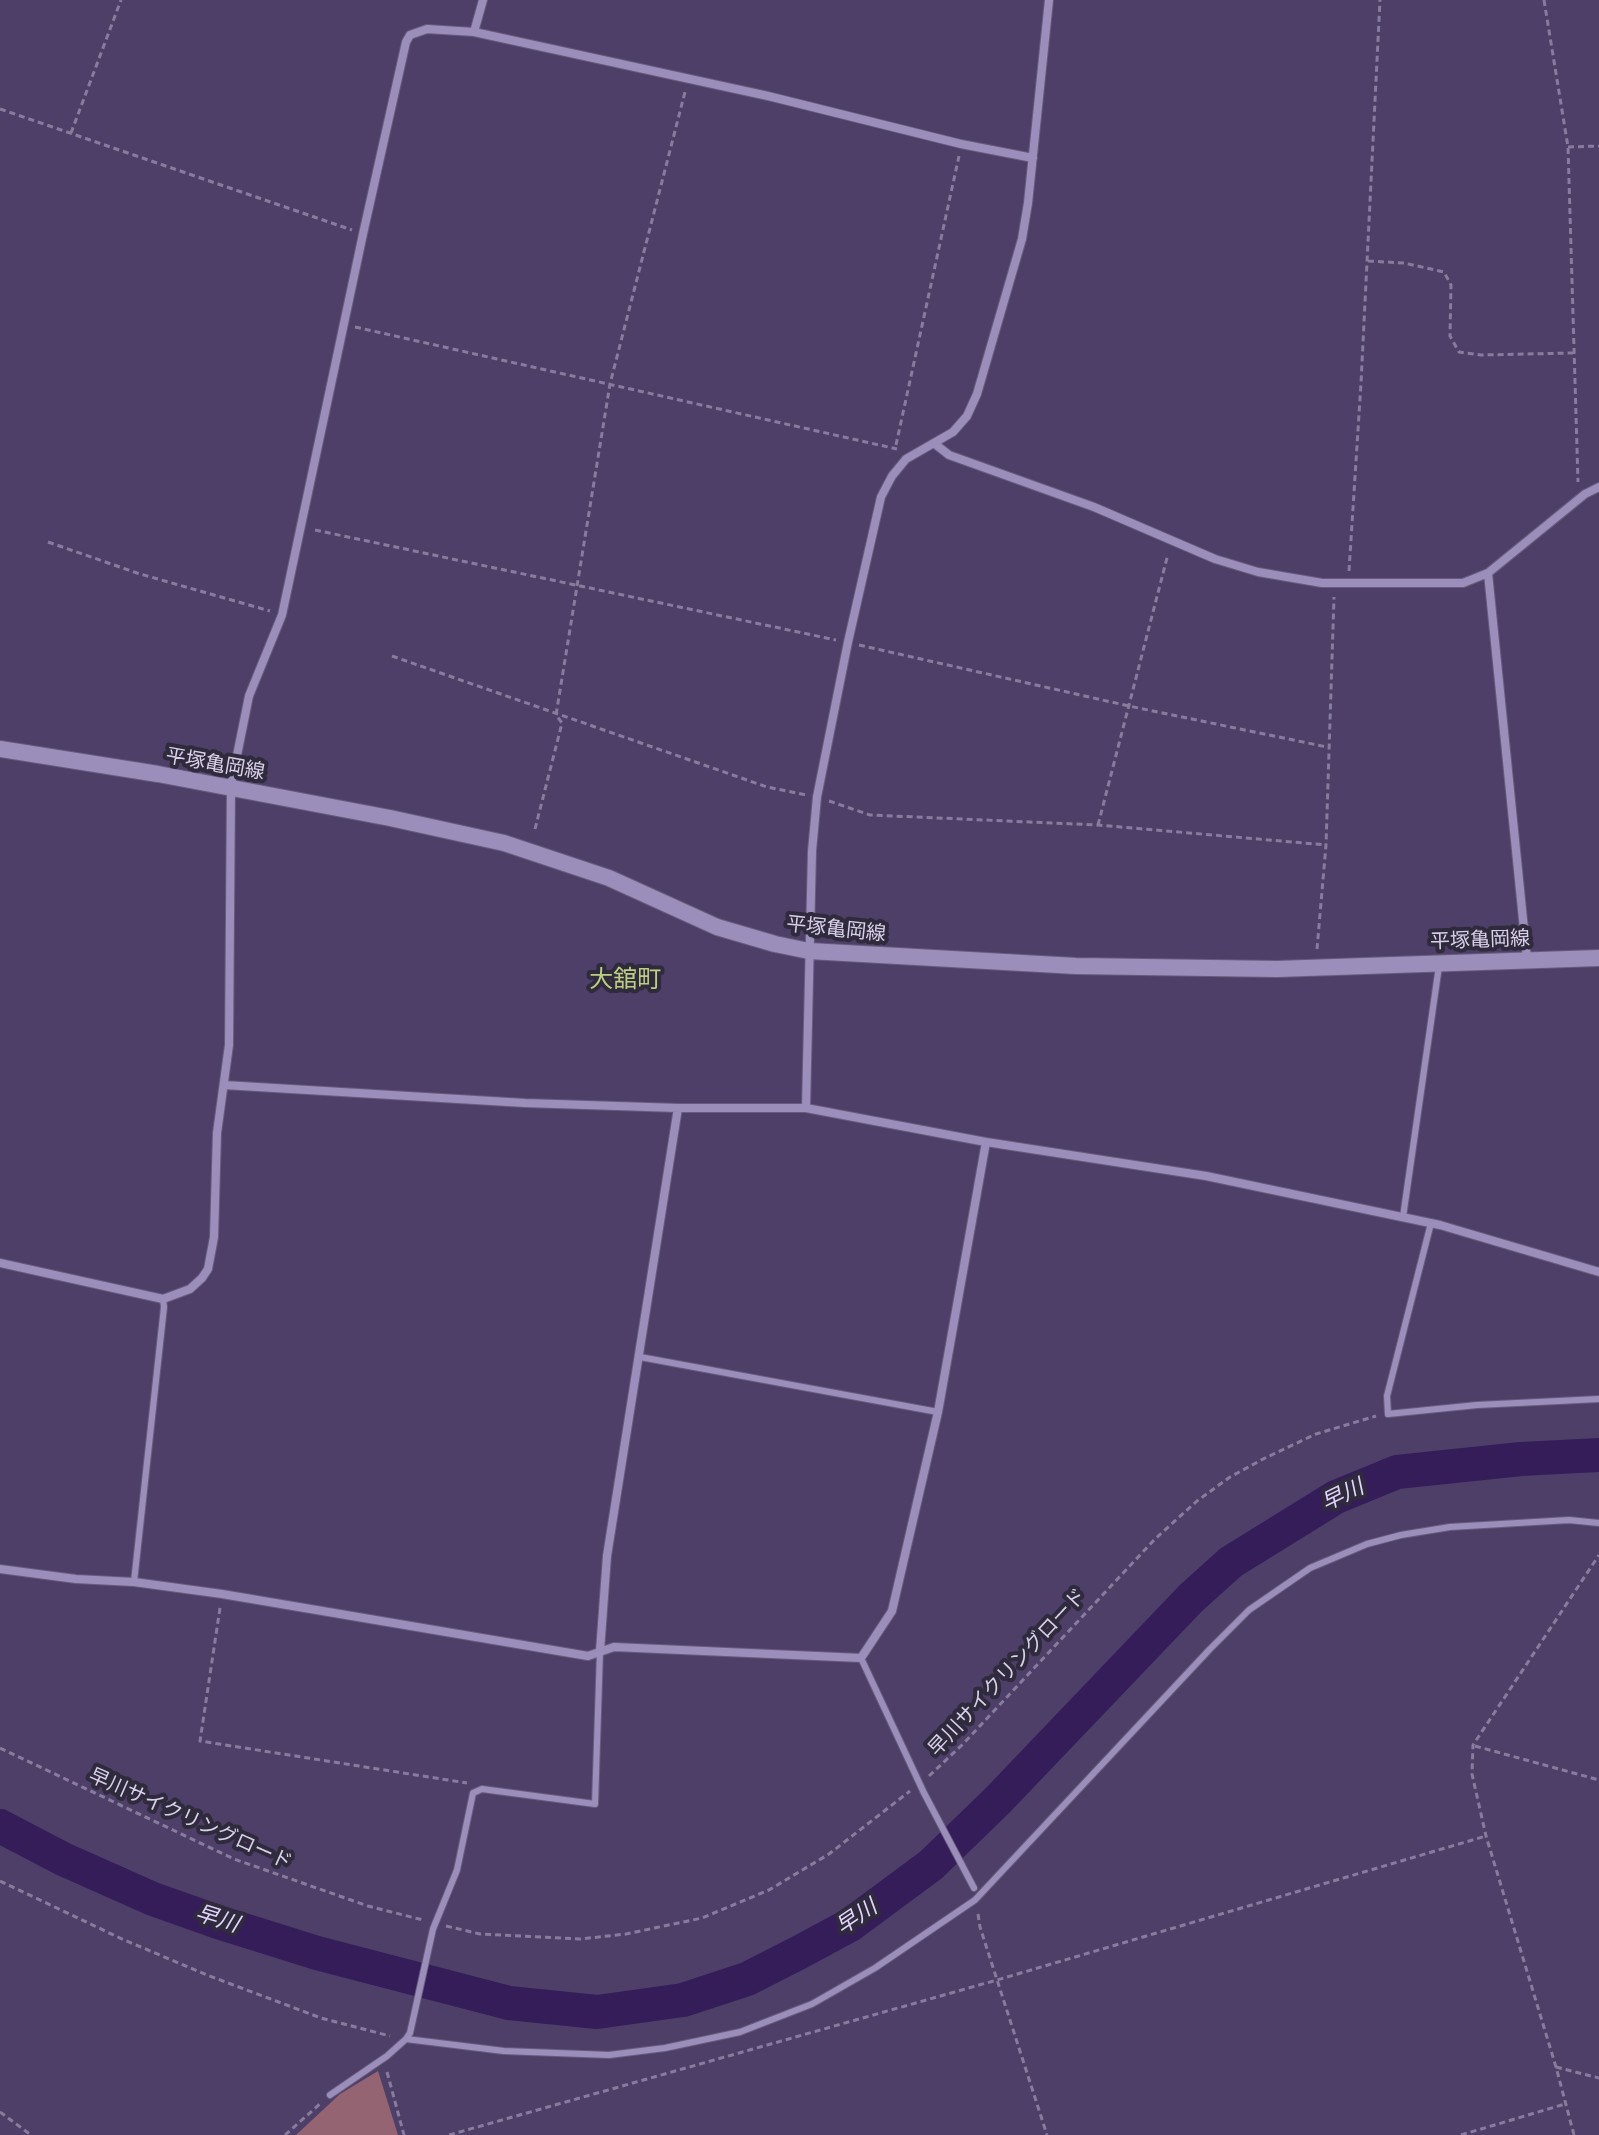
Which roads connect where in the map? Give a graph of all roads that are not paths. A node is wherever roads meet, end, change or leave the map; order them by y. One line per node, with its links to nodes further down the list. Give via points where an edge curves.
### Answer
1 (483, 0): 3 (street)
2 (1049, 0): 4 (street)
3 (474, 32): 4 (street); 9 (street, via 427,29 416,31 406,42 282,615 249,696)
4 (1033, 158): 5 (street, via 1022,239 977,394 967,416)
5 (935, 444): 7 (street, via 949,455 1258,572 1322,583 1414,584 1463,583); 10 (street, via 906,459 881,497 817,797)
6 (1599, 487): 7 (street)
7 (1488, 573): 12 (street)
8 (0, 749): 9 (main road, 平塚亀岡線)
9 (231, 788): 10 (main road, 平塚亀岡線, via 504,843 609,878 717,927); 14 (street, via 229,1045)
10 (809, 951): 13 (main road, 平塚亀岡線, via 1076,966); 16 (street)
11 (1599, 958): 12 (main road, 平塚亀岡線)
12 (1527, 959): 13 (main road, 平塚亀岡線)
13 (1440, 963): 18 (lane)
14 (224, 1085): 15 (street); 22 (street, via 208,1269 190,1289)
15 (678, 1108): 16 (street); 23 (street)
16 (806, 1108): 17 (street)
17 (986, 1142): 18 (street, via 1206,1176); 25 (street)
18 (1403, 1217): 19 (street)
19 (1431, 1223): 21 (street); 24 (lane, via 1387,1396 1388,1414)
20 (0, 1263): 22 (street)
21 (1599, 1272)
22 (163, 1299): 28 (lane)
23 (640, 1357): 25 (lane); 29 (street, via 607,1556)
24 (1599, 1399)
25 (938, 1412): 30 (street, via 892,1611)
26 (1599, 1523): 32 (lane, via 1569,1520 1438,1529 1367,1544 1310,1568 1249,1610 975,1900 812,2004 740,2032 609,2055 504,2051)
27 (0, 1569): 28 (street)
28 (134, 1582): 29 (street, via 588,1656)
29 (600, 1651): 30 (street, via 614,1647); 32 (lane, via 595,1804 482,1789 473,1793 457,1870 434,1926)
30 (861, 1658): 31 (lane)
31 (974, 1888)
32 (408, 2036): 33 (lane)
33 (330, 2095)

